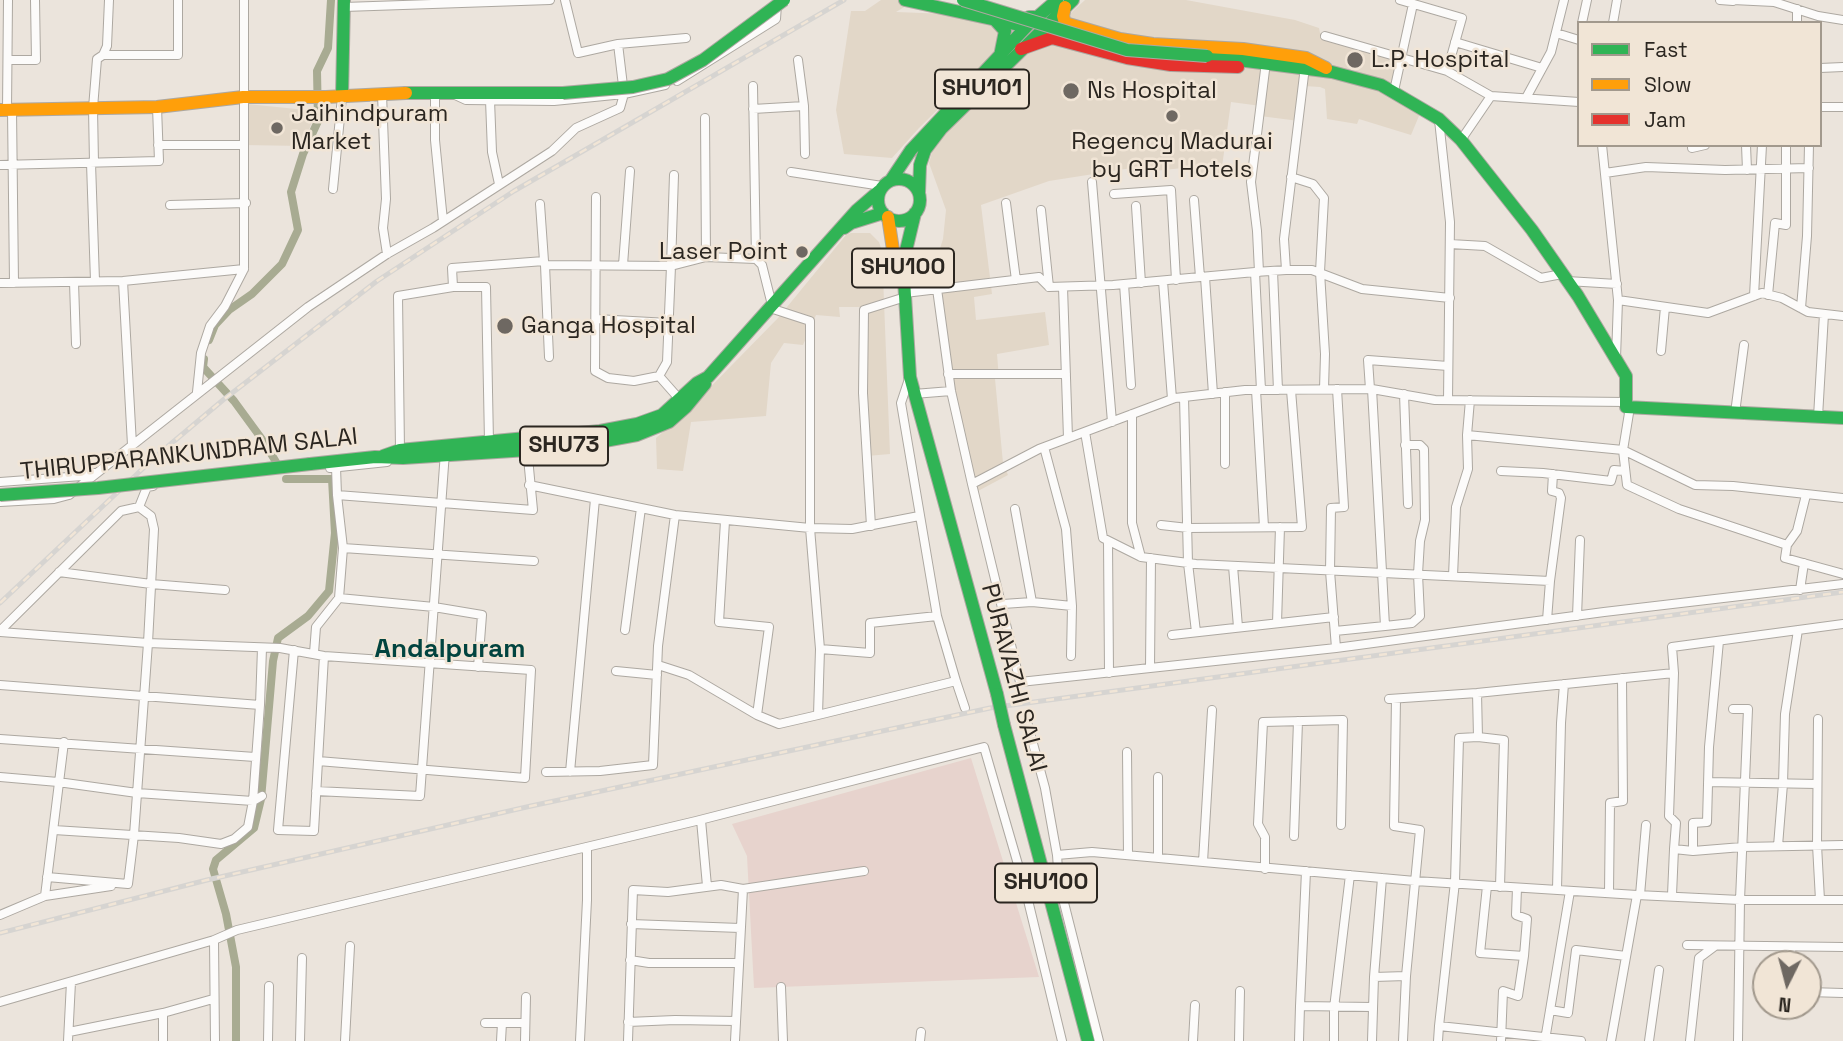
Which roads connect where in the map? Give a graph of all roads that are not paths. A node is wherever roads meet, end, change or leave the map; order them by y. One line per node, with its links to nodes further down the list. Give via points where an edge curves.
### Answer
1 (8, 0): 39 (street)
2 (35, 0): 39 (street, via 36,60)
3 (109, 0): 36 (street)
4 (178, 0): 36 (street, via 178,55)
5 (244, 0): 54 (street)
6 (550, 0): 19 (street)
7 (565, 0): 34 (street, via 578,53)
8 (775, 0): 52 (street, via 776,19 722,54 678,80)
9 (784, 0): 50 (street, bridge, via 703,61 668,79 564,93)
10 (905, 0): 23 (street)
11 (963, 0): 46 (street, bridge, via 1127,50)
12 (1400, 0): 20 (street)
13 (1564, 0): 29 (street)
14 (1587, 0): 26 (street)
15 (1617, 0): 27 (street)
16 (1720, 0): 17 (street)
17 (1733, 0): 21 (street, via 1774,2)
18 (1065, 2): 22 (street, THIRUPPARANKUNDRAM SALAI / SHU101); 25 (street, THIRUPPARANKUNDRAM SALAI / SHU101)
19 (344, 3): 55 (street)
20 (1413, 4): 33 (street, via 1462,18); 38 (street)
21 (1797, 9): 24 (street); 28 (street)
22 (1035, 18): 23 (street, via 1019,24); 25 (street); 37 (street, THIRUPPARANKUNDRAM SALAI / SHU101)
23 (995, 20): 37 (street, via 1005,31)
24 (1843, 20)
25 (1059, 21): 35 (street, THIRUPPARANKUNDRAM SALAI / SHU101); 46 (street, via 1153,44 1306,58)
26 (1582, 21)
27 (1613, 21)
28 (1797, 21)
29 (1556, 33): 32 (street); 42 (street)
30 (1325, 36): 38 (street)
31 (686, 38): 34 (street)
32 (1577, 39)
33 (1455, 42): 42 (street); 45 (street)
34 (618, 44): 52 (street)
35 (1021, 49): 44 (street, via 1052,38 1171,65); 93 (street, THIRUPPARANKUNDRAM SALAI / SHU101, via 925,150)
36 (103, 55): 63 (street, via 97,60)
37 (1000, 57): 91 (street, THIRUPPARANKUNDRAM SALAI / SHU101, via 911,150)
38 (1400, 58): 45 (street); 49 (street)
39 (8, 60): 65 (street)
40 (798, 60): 59 (street)
41 (1843, 67): 43 (street)
42 (1542, 68): 56 (street)
43 (1822, 68)
44 (1265, 70): 47 (street); 118 (street, via 1251,182)
45 (1447, 71): 53 (street)
46 (1332, 72): 47 (street); 49 (street)
47 (1304, 75): 88 (street)
48 (753, 86): 64 (street)
49 (1394, 91): 67 (street)
50 (441, 92): 51 (street); 57 (street, via 466,100); 105 (street, via 435,140)
51 (382, 94): 55 (street); 108 (street)
52 (624, 94): 57 (street, via 554,101); 90 (street, via 620,108 576,128 552,151)
53 (1491, 96): 56 (street); 68 (street)
54 (243, 97): 55 (street); 60 (street); 70 (street)
55 (342, 97): 92 (street)
56 (1526, 98): 58 (street)
57 (490, 100): 90 (street, via 492,152)
58 (1577, 102)
59 (804, 106): 64 (street); 76 (street)
60 (157, 107): 63 (street); 69 (street)
61 (1822, 107): 62 (street)
62 (1843, 107)
63 (93, 108): 65 (street); 77 (street)
64 (753, 108): 110 (street)
65 (6, 110): 78 (street)
66 (705, 118): 109 (street)
67 (1439, 120): 68 (street); 107 (street)
68 (1461, 140): 121 (street)
69 (158, 145): 70 (street); 77 (street, via 159,161)
70 (243, 145): 97 (street)
71 (1602, 147): 86 (street)
72 (1746, 147): 83 (street)
73 (1762, 147): 81 (street)
74 (1786, 147): 82 (street)
75 (1809, 147): 80 (street)
76 (805, 154)
77 (92, 163): 78 (street); 124 (street)
78 (13, 164): 79 (street); 128 (street)
79 (0, 165)
80 (1809, 168): 82 (street); 145 (street)
81 (1762, 169): 82 (street); 83 (street); 140 (street)
82 (1786, 169): 138 (street, via 1786,225 1775,223)
83 (1746, 170): 86 (street, via 1646,167)
84 (630, 171): 113 (street)
85 (791, 172): 91 (street)
86 (1605, 173): 132 (street)
87 (674, 175): 114 (street)
88 (1291, 177): 116 (street, via 1284,239); 119 (street, via 1313,184 1324,198)
89 (1092, 182): 133 (street)
90 (499, 184): 105 (street)
91 (884, 186): 93 (street, via 904,179); 104 (street, via 878,203); 106 (street, THIRUPPARANKUNDRAM SALAI / SHU73)
92 (332, 189)
93 (919, 193): 103 (street, SHU101)
94 (1114, 194): 122 (street, via 1171,190)
95 (596, 197): 112 (street)
96 (1194, 200): 120 (street)
97 (246, 203): 100 (street); 115 (street)
98 (1006, 203): 123 (street)
99 (540, 204): 111 (street)
100 (170, 205)
101 (1136, 206): 129 (street)
102 (1041, 210): 135 (street)
103 (915, 213): 104 (street, via 899,220); 139 (street, PURAVAZHI SALAI / SHU100, via 903,263)
104 (885, 215): 106 (street, THIRUPPARANKUNDRAM SALAI / SHU73); 139 (street, PURAVAZHI SALAI / SHU100)
105 (443, 222): 108 (street)
106 (841, 230): 143 (street, THIRUPPARANKUNDRAM SALAI / SHU73)
107 (1450, 244): 121 (street, via 1485,246 1541,278); 141 (street)
108 (387, 254): 168 (street, via 308,307)
109 (706, 257): 110 (street); 114 (street)
110 (756, 260): 143 (street, via 762,265)
111 (545, 263): 112 (street); 134 (street, via 452,268); 153 (street)
112 (596, 265): 113 (street); 148 (street)
113 (623, 265): 114 (street)
114 (671, 266): 149 (street)
115 (244, 269): 125 (street); 168 (street, via 210,326 201,353)
116 (1286, 270): 117 (street); 119 (street)
117 (1273, 271): 118 (street); 165 (street)
118 (1257, 272): 120 (street); 164 (street)
119 (1320, 272): 141 (street, via 1362,289); 161 (street)
120 (1202, 277): 122 (street); 171 (street)
121 (1565, 278): 132 (street); 154 (street)
122 (1176, 279): 126 (street)
123 (1016, 280): 135 (street, via 1038,277); 137 (street)
124 (95, 281): 125 (street); 127 (street)
125 (123, 281): 188 (street)
126 (1163, 281): 129 (street); 173 (street)
127 (74, 282): 128 (street); 150 (street)
128 (15, 283): 130 (street)
129 (1141, 283): 131 (street)
130 (0, 284)
131 (1124, 284): 133 (street); 160 (street)
132 (1617, 284): 142 (street)
133 (1100, 286): 136 (street); 182 (street)
134 (453, 287): 186 (street, via 486,287); 193 (street, via 398,296)
135 (1049, 287): 136 (street)
136 (1063, 287): 157 (street)
137 (937, 289): 139 (street); 156 (street)
138 (1768, 295): 140 (street); 145 (street)
139 (902, 296): 159 (street, PURAVAZHI SALAI / SHU100); 218 (street, via 864,310 863,393)
140 (1754, 296): 144 (street, via 1708,313)
141 (1450, 298): 155 (street)
142 (1618, 300): 144 (street); 154 (street)
143 (771, 307): 176 (street, THIRUPPARANKUNDRAM SALAI / SHU73, via 703,388); 221 (street, via 810,321)
144 (1665, 307): 152 (street)
145 (1801, 308): 146 (street)
146 (1824, 314): 147 (street); 180 (street)
147 (1843, 316)
148 (596, 319): 149 (street); 158 (street, via 595,371 608,378 634,381)
149 (669, 323): 158 (street, via 667,362)
150 (76, 344)
151 (1744, 345): 178 (street)
152 (1661, 351)
153 (549, 357)
154 (1615, 362): 177 (street, via 1626,376)
155 (1448, 366): 163 (street, via 1368,360); 174 (street)
156 (948, 374): 157 (street); 167 (street)
157 (1066, 374): 185 (street)
158 (659, 376): 176 (street)
159 (910, 377): 170 (street, PURAVAZHI SALAI / SHU100); 215 (street, via 901,403)
160 (1131, 385)
161 (1324, 389): 162 (street); 166 (street)
162 (1337, 389): 163 (street); 235 (street, via 1344,507 1331,508)
163 (1371, 389): 172 (street); 237 (street)
164 (1259, 390): 165 (street); 169 (street); 219 (street)
165 (1278, 390): 166 (street)
166 (1291, 390): 220 (street, via 1302,527)
167 (951, 391): 170 (street); 201 (street)
168 (197, 392): 188 (street)
169 (1224, 392): 171 (street); 194 (street)
170 (914, 394): 413 (street, PURAVAZHI SALAI / SHU100, bridge)
171 (1213, 394): 173 (street)
172 (1404, 394): 174 (street); 189 (street)
173 (1177, 398): 179 (street); 222 (street, via 1185,408)
174 (1448, 400): 175 (street)
175 (1470, 400): 177 (street); 184 (street)
176 (683, 403): 187 (street, THIRUPPARANKUNDRAM SALAI / SHU73, via 668,422 636,435 599,442)
177 (1628, 405): 178 (street); 191 (street)
178 (1735, 413): 180 (street)
179 (1132, 414): 182 (street); 228 (street, via 1132,523)
180 (1818, 417): 181 (street)
181 (1843, 418)
182 (1112, 422): 183 (street)
183 (1085, 432): 185 (street); 224 (street, via 1103,538)
184 (1467, 435): 191 (street); 240 (street, via 1468,469 1456,507)
185 (1068, 438): 190 (street)
186 (489, 442): 187 (street, THIRUPPARANKUNDRAM SALAI / SHU73); 192 (street, THIRUPPARANKUNDRAM SALAI / SHU73)
187 (527, 444): 192 (street, THIRUPPARANKUNDRAM SALAI / SHU73); 202 (street)
188 (132, 445): 196 (street)
189 (1405, 445): 209 (street); 239 (street, via 1424,449 1425,520)
190 (1044, 447): 201 (street); 249 (street, via 1066,528)
191 (1623, 450): 198 (street); 205 (street, via 1695,485)
192 (445, 451): 193 (street, THIRUPPARANKUNDRAM SALAI / SHU73); 210 (street)
193 (401, 454): 195 (street, via 398,461); 203 (street, THIRUPPARANKUNDRAM SALAI / SHU73, bridge)
194 (1225, 464)
195 (336, 467): 204 (street); 211 (street, via 147,487)
196 (101, 471): 200 (street, via 82,477); 208 (street, via 69,495)
197 (1501, 471): 199 (street)
198 (1625, 471): 199 (street, via 1614,470 1611,481); 225 (street, via 1627,485 1637,490)
199 (1553, 474): 241 (street, via 1552,491 1561,498)
200 (0, 482)
201 (972, 484): 248 (street)
202 (529, 485): 207 (street); 210 (street, via 533,510)
203 (0, 495)
204 (337, 495): 210 (street); 226 (street)
205 (1806, 495): 206 (street); 225 (street, via 1797,531)
206 (1843, 498)
207 (595, 499): 212 (street); 306 (street)
208 (0, 502)
209 (1408, 504)
210 (441, 505): 227 (street)
211 (139, 507): 236 (street, via 121,511); 242 (street, via 151,516 154,529)
212 (641, 508): 214 (street); 259 (street)
213 (1015, 509): 247 (street)
214 (675, 515): 216 (street); 275 (street)
215 (919, 516): 218 (street); 251 (street)
216 (725, 521): 221 (street); 292 (street, via 719,622 769,627)
217 (1161, 525): 222 (street)
218 (871, 526): 221 (street)
219 (1264, 527): 220 (street); 222 (street)
220 (1280, 527): 234 (street)
221 (810, 528): 269 (street)
222 (1188, 528): 231 (street)
223 (1580, 540): 252 (street)
224 (1108, 541): 228 (street); 279 (street)
225 (1787, 545): 232 (street, via 1785,558)
226 (343, 548): 227 (street); 246 (street)
227 (438, 553): 230 (street); 250 (street)
228 (1141, 557): 229 (street)
229 (1151, 558): 231 (street); 277 (street)
230 (534, 561)
231 (1188, 563): 233 (street); 263 (street)
232 (1804, 563): 238 (street); 244 (street)
233 (1233, 566): 234 (street); 258 (street)
234 (1279, 568): 235 (street); 255 (street)
235 (1330, 571): 237 (street); 253 (street)
236 (59, 572): 242 (street); 262 (street)
237 (1381, 573): 239 (street); 257 (street)
238 (1843, 574)
239 (1419, 575): 240 (street); 257 (street, via 1420,616 1412,623)
240 (1453, 576): 241 (street)
241 (1550, 581): 254 (street)
242 (151, 584): 245 (street); 266 (street)
243 (1843, 584): 244 (street)
244 (1800, 589): 252 (street)
245 (225, 590)
246 (340, 598): 250 (street); 271 (street, via 316,627)
247 (1032, 602): 248 (street); 249 (street)
248 (1003, 604): 279 (street, via 1020,682)
249 (1072, 606): 273 (street)
250 (434, 607): 274 (street); 276 (street, via 482,615)
251 (937, 616): 269 (street, via 870,623 870,653); 283 (street)
252 (1577, 616): 254 (street)
253 (1334, 617): 255 (street); 261 (street)
254 (1547, 620): 268 (street)
255 (1277, 623): 258 (street)
256 (1843, 624): 260 (street)
257 (1385, 626): 261 (street)
258 (1238, 627): 263 (street)
259 (625, 629)
260 (1798, 630): 265 (street); 312 (street, via 1785,714)
261 (1335, 631): 268 (street)
262 (0, 632): 266 (street)
263 (1196, 632): 264 (street)
264 (1172, 635)
265 (1719, 641): 280 (street, via 1672,647); 310 (street)
266 (148, 643): 267 (street); 287 (street)
267 (266, 648): 270 (street); 288 (street)
268 (1336, 648): 277 (street)
269 (820, 649): 293 (street)
270 (294, 650): 271 (street); 314 (street, via 278,830 314,831)
271 (314, 653): 272 (street)
272 (324, 656): 274 (street); 303 (street)
273 (1070, 656)
274 (429, 664): 276 (street); 304 (street)
275 (658, 665): 281 (street); 292 (street, via 689,675)
276 (478, 667): 304 (street, via 531,670 526,778)
277 (1150, 668): 279 (street)
278 (616, 671): 281 (street)
279 (1108, 673)
280 (1674, 673): 282 (street); 329 (street, via 1669,816 1676,823)
281 (657, 675): 306 (street, via 653,765)
282 (1622, 678): 284 (street); 351 (street, via 1623,801 1610,803)
283 (956, 681): 289 (street); 293 (street)
284 (1564, 684): 286 (street); 349 (street)
285 (0, 685): 287 (street)
286 (1477, 693): 297 (street); 341 (street, via 1392,699 1394,826 1420,830)
287 (144, 696): 288 (street); 300 (street)
288 (260, 705): 302 (street)
289 (965, 708)
290 (1733, 709): 311 (street, via 1748,709)
291 (1212, 710): 334 (street)
292 (757, 715): 293 (street, via 779,724)
293 (818, 715)
294 (1818, 719): 313 (street)
295 (1298, 721): 319 (street, via 1343,720); 323 (street); 335 (street, via 1263,722 1258,824 1265,837)
296 (1028, 725): 331 (street)
297 (1478, 737): 342 (street, via 1459,738); 346 (street, via 1504,740)
298 (0, 739): 299 (street)
299 (64, 742): 300 (street); 309 (street)
300 (139, 748): 302 (street); 315 (street)
301 (1127, 752): 332 (street)
302 (256, 757): 317 (street)
303 (317, 761): 304 (street); 314 (street)
304 (422, 771): 314 (street, via 420,796)
305 (546, 772): 306 (street)
306 (570, 772)
307 (0, 777): 309 (street)
308 (1158, 778): 333 (street)
309 (58, 782): 315 (street); 321 (street)
310 (1708, 782): 311 (street); 330 (street, via 1707,822 1693,823)
311 (1745, 783): 312 (street); 327 (street)
312 (1783, 784): 313 (street); 326 (street)
313 (1817, 784): 324 (street)
314 (316, 791)
315 (137, 793): 317 (street); 322 (street)
316 (262, 796): 317 (street)
317 (253, 801): 322 (street, via 248,827 221,844)
318 (701, 820): 328 (street); 344 (street); 412 (street, via 984,747)
319 (1341, 825)
320 (1646, 825): 352 (street)
321 (54, 830): 322 (street); 339 (street)
322 (134, 835): 343 (street)
323 (1294, 836)
324 (1817, 845): 325 (street); 326 (street); 356 (street)
325 (1843, 845)
326 (1778, 846): 327 (street)
327 (1742, 847): 330 (street); 355 (street)
328 (587, 848): 361 (street, via 237,930); 408 (street)
329 (1674, 849): 330 (street); 353 (street)
330 (1693, 851)
331 (1057, 855): 332 (street); 414 (street, via 1059,883)
332 (1128, 856): 333 (street)
333 (1158, 858): 334 (street)
334 (1203, 862): 335 (street)
335 (1265, 869): 337 (street)
336 (864, 871): 348 (street)
337 (1306, 871): 338 (street); 387 (street)
338 (1350, 875): 340 (street); 389 (street)
339 (47, 877): 343 (street); 354 (street)
340 (1382, 878): 341 (street); 376 (street)
341 (1415, 881): 342 (street); 375 (street)
342 (1455, 882): 345 (street); 397 (street)
343 (128, 884): 354 (street)
344 (706, 886): 348 (street); 359 (street, via 668,892 633,890)
345 (1487, 886): 346 (street); 369 (street, via 1480,953)
346 (1500, 887): 347 (street)
347 (1517, 888): 349 (street); 369 (street, via 1516,915 1527,919)
348 (743, 889): 360 (street)
349 (1557, 889): 350 (street)
350 (1570, 891): 351 (street); 390 (street)
351 (1609, 892): 352 (street)
352 (1638, 895): 353 (street); 370 (street)
353 (1672, 895): 355 (street)
354 (45, 896): 358 (street)
355 (1740, 900): 356 (street); 365 (street)
356 (1820, 900): 357 (street)
357 (1843, 900)
358 (0, 915)
359 (631, 924): 360 (street); 372 (street)
360 (740, 928): 373 (street)
361 (214, 940): 377 (street); 384 (street)
362 (1687, 944): 364 (street)
363 (351, 946): 405 (street)
364 (1716, 946): 365 (street); 425 (street, via 1699,958)
365 (1741, 946): 366 (street); 426 (street)
366 (1791, 947): 367 (street); 368 (street)
367 (1843, 947)
368 (1791, 950)
369 (1524, 956): 399 (street, via 1518,996 1503,990)
370 (1626, 956): 390 (street, via 1576,950 1568,1013); 423 (street)
371 (302, 958): 404 (street)
372 (630, 960): 373 (street); 393 (street)
373 (739, 963): 392 (street)
374 (1659, 970): 424 (street)
375 (1406, 976): 376 (street); 420 (street)
376 (1374, 977): 388 (street)
377 (71, 982): 385 (street); 398 (street)
378 (269, 986): 403 (street)
379 (781, 987): 411 (street)
380 (1240, 991): 416 (street)
381 (1822, 992): 382 (street)
382 (1843, 993)
383 (526, 997): 396 (street)
384 (214, 999): 391 (street); 402 (street)
385 (0, 1002)
386 (1195, 1006): 415 (street)
387 (1300, 1006): 389 (street); 417 (street)
388 (1373, 1007): 389 (street); 419 (street)
389 (1334, 1008): 418 (street)
390 (1550, 1010): 400 (street)
391 (163, 1013): 398 (street); 401 (street)
392 (736, 1021): 393 (street); 410 (street)
393 (628, 1022): 409 (street)
394 (485, 1023): 395 (street)
395 (502, 1023): 396 (street); 406 (street)
396 (525, 1023): 407 (street)
397 (1439, 1026): 399 (street); 421 (street)
398 (69, 1037)
399 (1501, 1037): 400 (street)
400 (1545, 1039): 422 (street)
401 (163, 1041)
402 (215, 1041)
403 (268, 1041)
404 (300, 1041)
405 (345, 1041)
406 (501, 1041)
407 (525, 1041)
408 (580, 1041)
409 (628, 1041)
410 (735, 1041)
411 (783, 1041)
412 (1062, 1041)
413 (1088, 1041)
414 (1099, 1041)
415 (1193, 1041)
416 (1239, 1041)
417 (1299, 1041)
418 (1334, 1041)
419 (1372, 1041)
420 (1402, 1041)
421 (1438, 1041)
422 (1581, 1041)
423 (1611, 1041)
424 (1649, 1041)
425 (1690, 1041)
426 (1738, 1041)

